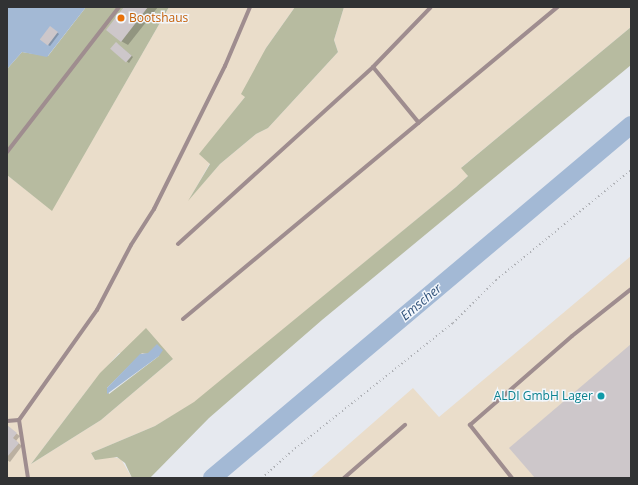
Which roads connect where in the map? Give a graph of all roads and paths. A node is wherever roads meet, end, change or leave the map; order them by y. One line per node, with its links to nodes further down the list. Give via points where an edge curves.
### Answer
1 (119, 7): 7 (lane)
2 (250, 7): 12 (lane, via 225,66 154,210 131,245 97,310)
3 (431, 7): 5 (lane)
4 (558, 7): 6 (lane)
5 (373, 67): 6 (lane); 9 (lane)
6 (419, 123): 11 (lane)
7 (7, 152)
8 (631, 170): 16 (path, via 496,280 453,323 292,451)
9 (178, 244)
10 (631, 289): 18 (lane, via 572,336 470,426)
11 (182, 320)
12 (19, 420): 13 (lane); 15 (lane)
13 (7, 421)
14 (405, 425): 17 (lane)
15 (28, 478)
16 (262, 478)
17 (344, 478)
18 (512, 478)

